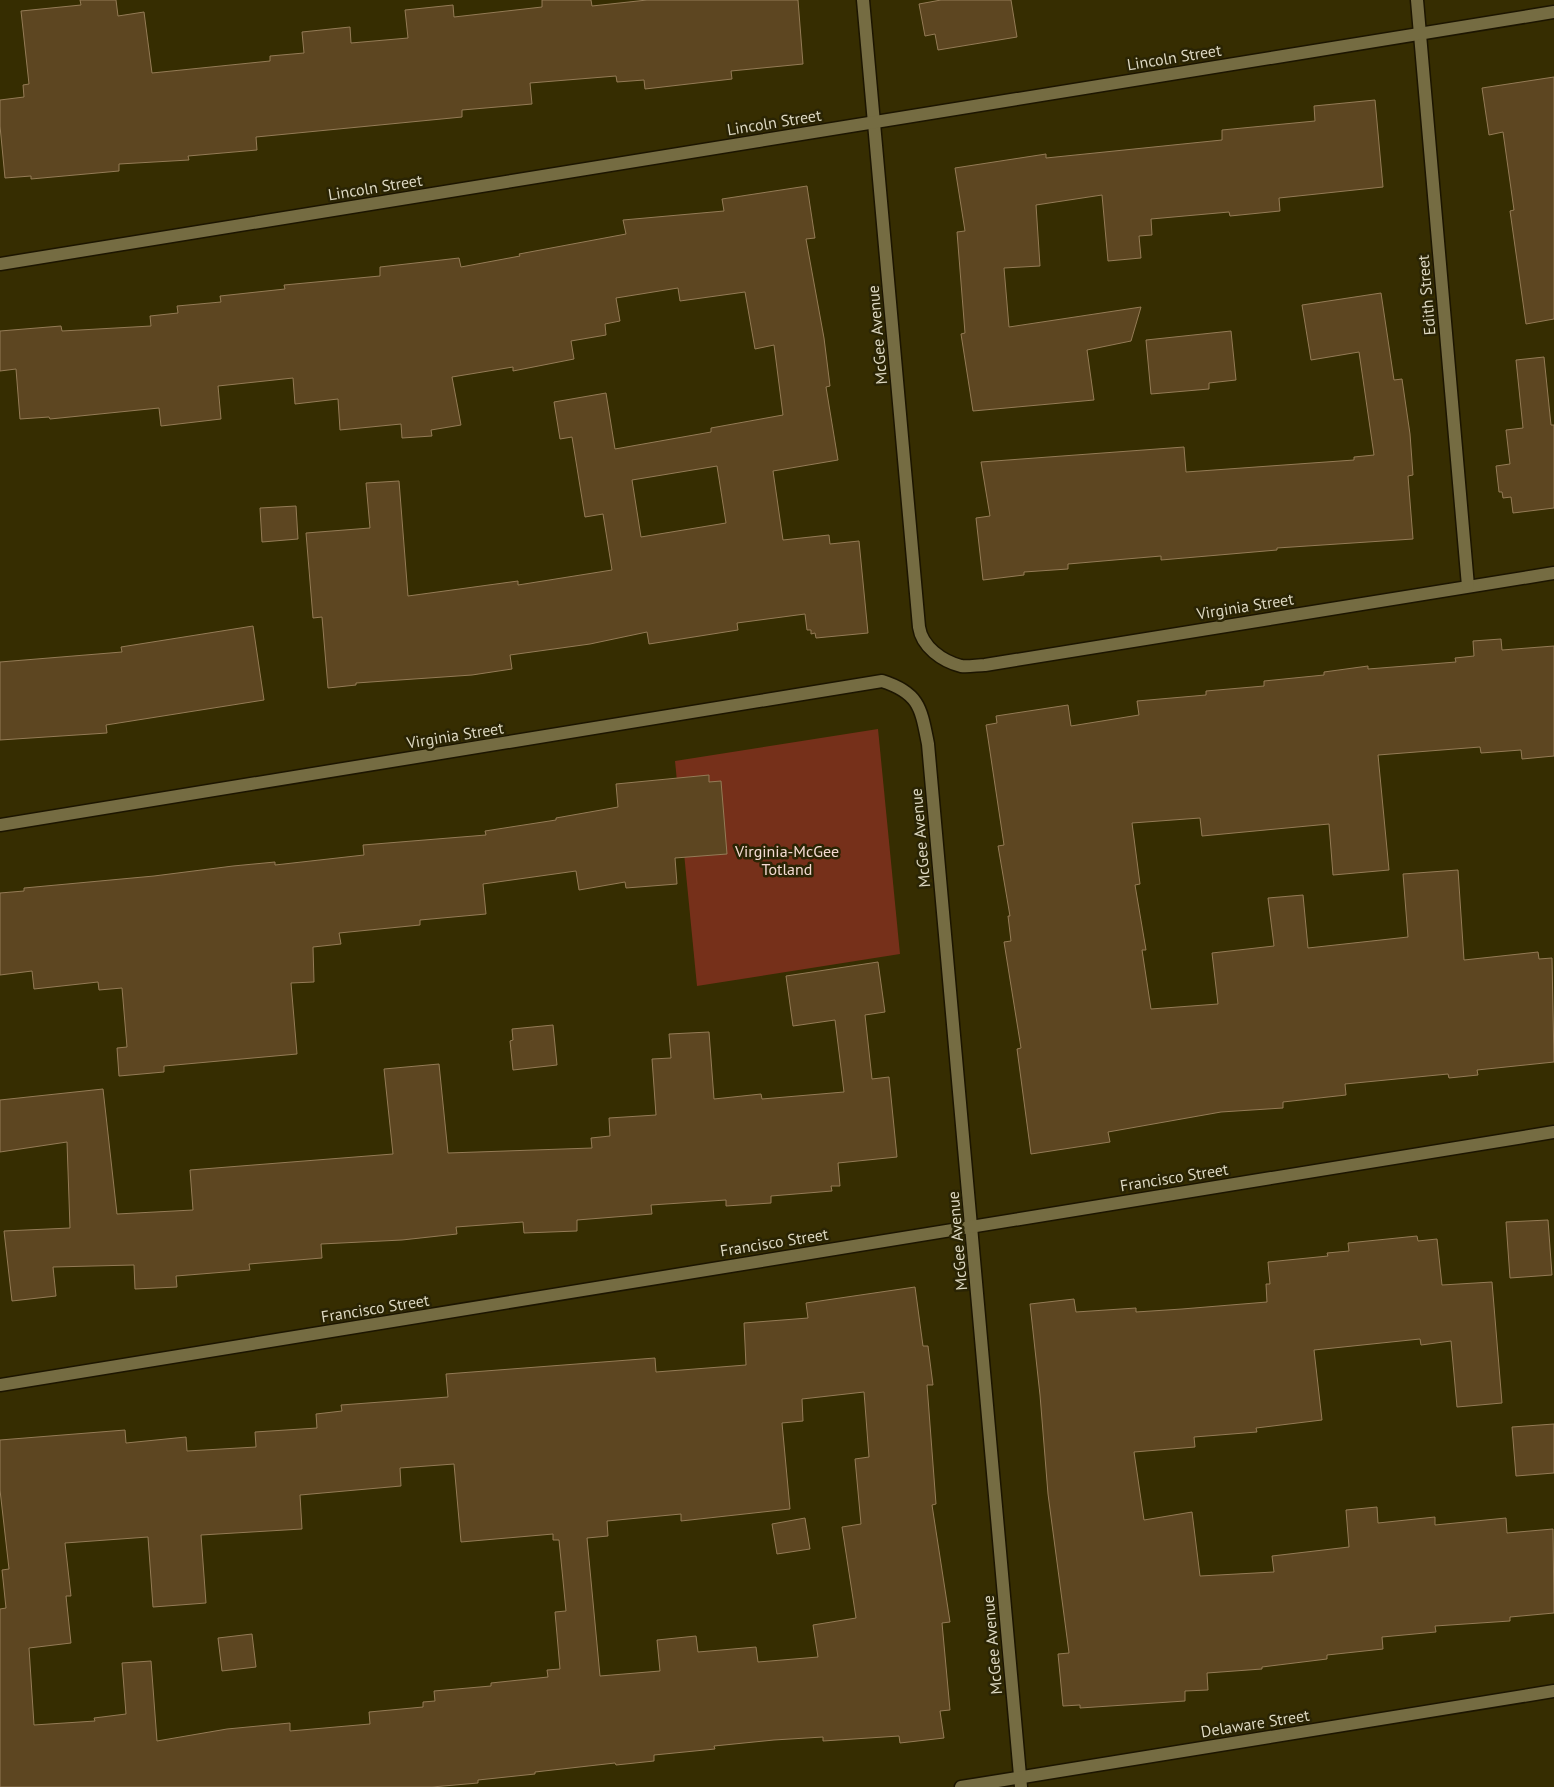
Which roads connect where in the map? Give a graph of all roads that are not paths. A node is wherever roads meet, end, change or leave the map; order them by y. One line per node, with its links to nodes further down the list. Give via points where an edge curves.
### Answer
1 (863, 0): 5 (street, McGee Avenue)
2 (1417, 0): 4 (street, Edith Street)
3 (1554, 12): 4 (street, Lincoln Street)
4 (1420, 34): 5 (street, Lincoln Street); 8 (street, Edith Street)
5 (875, 122): 6 (street, Lincoln Street); 9 (street, McGee Avenue, via 919,627 931,650)
6 (0, 264)
7 (1554, 573): 8 (street, Virginia Street)
8 (1468, 586): 9 (street, Virginia Street, via 985,665 963,666)
9 (942, 658)
10 (912, 696): 11 (street, Virginia Street, via 901,687 882,682); 13 (street, McGee Avenue, via 922,716 928,744)
11 (0, 824)
12 (1554, 1132): 13 (street, Francisco Street)
13 (972, 1226): 14 (street, Francisco Street); 16 (street, McGee Avenue)
14 (0, 1385)
15 (1554, 1691): 16 (street, Delaware Street)
16 (1021, 1782): 17 (street, Delaware Street)
17 (961, 1787)

